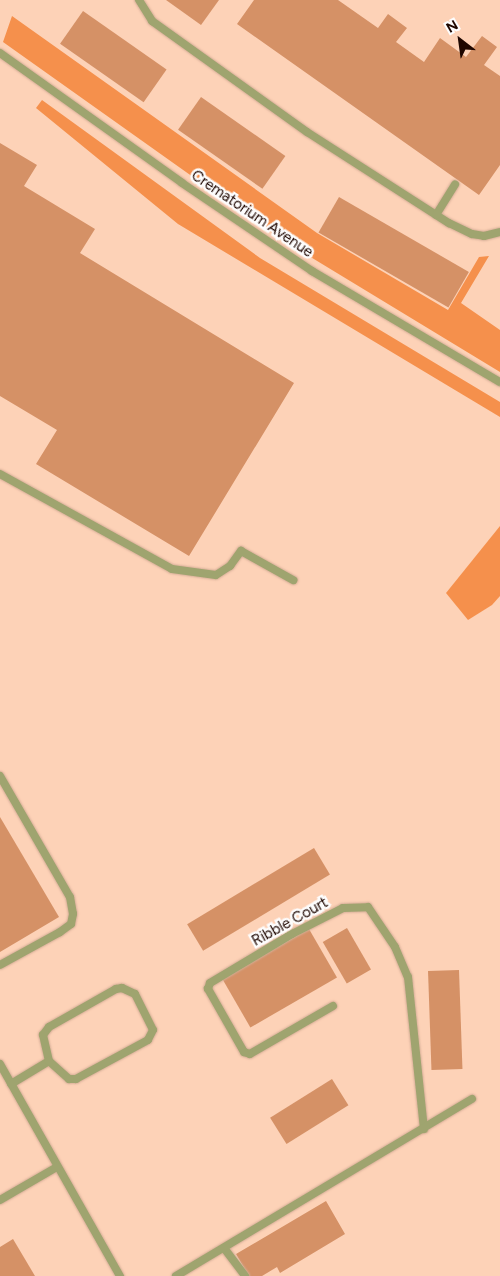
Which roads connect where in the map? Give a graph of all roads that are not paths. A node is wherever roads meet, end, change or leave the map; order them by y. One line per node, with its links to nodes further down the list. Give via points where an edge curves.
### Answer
1 (138, 0): 4 (lane, via 152,21 307,132)
2 (0, 53): 6 (lane, Crematorium Avenue, via 312,271)
3 (455, 184): 4 (lane)
4 (436, 215): 5 (lane, via 472,234 484,236)
5 (500, 232)
6 (500, 382)
7 (0, 474): 8 (lane, via 172,569 216,574 230,566 241,551)
8 (293, 580)
9 (0, 776): 10 (lane, via 70,897 73,914 71,924 60,932)
10 (0, 965)
11 (333, 1006): 16 (lane, Ribble Court, via 250,1054 244,1052 208,989 210,983 292,934 344,908 368,908 395,947 408,977)
12 (49, 1061): 12 (lane, via 43,1035 49,1027 116,989 135,994 153,1030 148,1040 76,1079 69,1080); 14 (lane)
13 (0, 1064): 14 (lane)
14 (11, 1084): 17 (lane)
15 (472, 1099): 16 (lane)
16 (424, 1129): 19 (lane)
17 (57, 1167): 18 (lane); 20 (lane)
18 (0, 1200)
19 (224, 1248): 21 (lane); 22 (lane)
20 (120, 1276)
21 (176, 1276)
22 (245, 1276)

